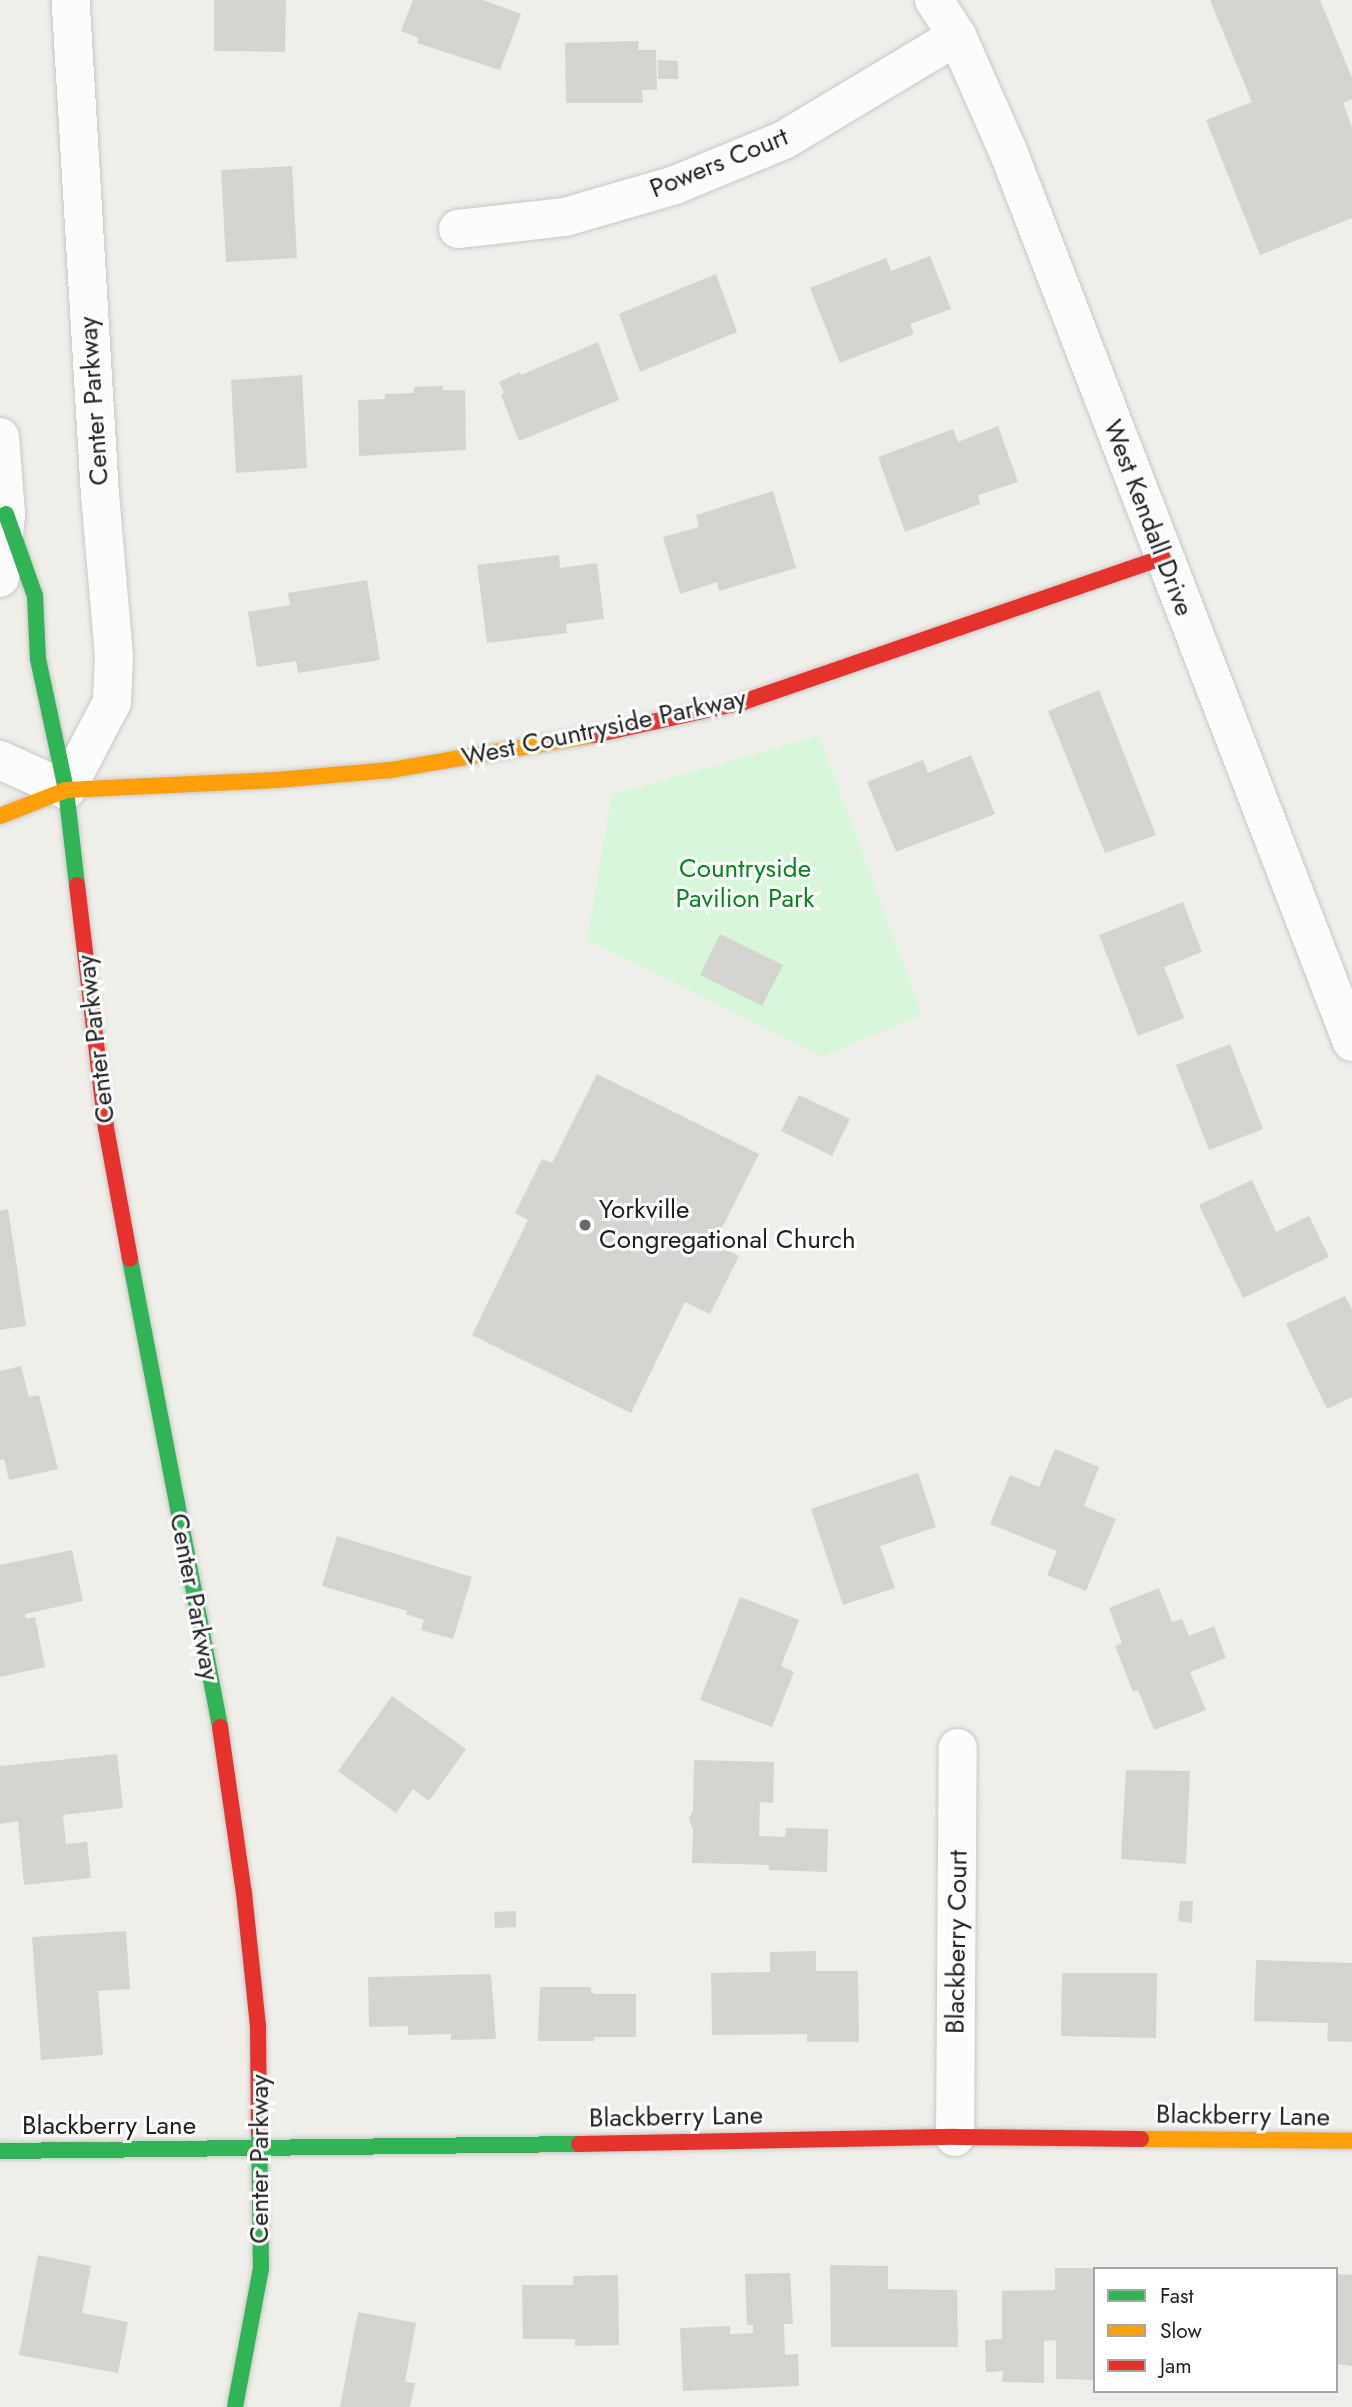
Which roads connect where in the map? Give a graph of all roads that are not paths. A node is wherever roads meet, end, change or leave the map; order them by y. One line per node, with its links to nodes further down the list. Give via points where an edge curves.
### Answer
1 (71, 0): 10 (street, Center Parkway, via 114,657 112,702)
2 (934, 0): 3 (street, West Kendall Drive)
3 (957, 36): 4 (street, Powers Court, via 784,140 675,185 565,217); 7 (street, West Kendall Drive, via 1008,151)
4 (458, 229)
5 (0, 437): 6 (street, Center Parkway)
6 (6, 514): 8 (street, Center Parkway); 10 (street, Center Parkway, via 35,596 38,659)
7 (1163, 557): 10 (street, West Countryside Parkway, via 756,698 623,730 391,770); 12 (street, West Kendall Drive)
8 (0, 578)
9 (0, 760): 10 (street, West Countryside Parkway)
10 (66, 789): 11 (street, West Countryside Parkway); 16 (street, Center Parkway, via 106,1128 225,1751 258,2026)
11 (0, 816)
12 (1352, 1042)
13 (958, 1748): 14 (street, Blackberry Court)
14 (955, 2137): 15 (street, Blackberry Lane); 16 (street, Blackberry Lane)
15 (1352, 2141)
16 (260, 2148): 17 (street, Blackberry Lane); 18 (street, Center Parkway, via 261,2269)
17 (0, 2151)
18 (235, 2407)

